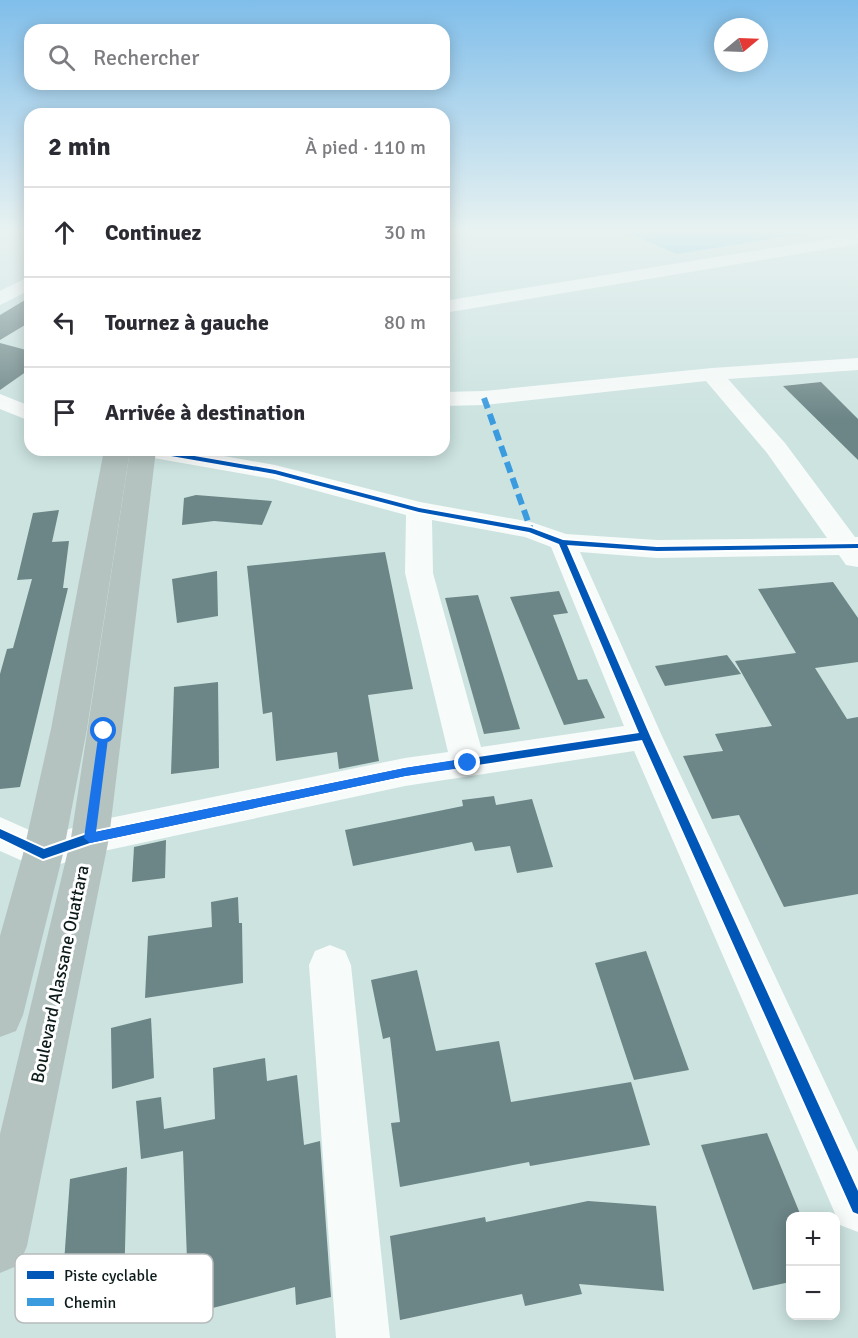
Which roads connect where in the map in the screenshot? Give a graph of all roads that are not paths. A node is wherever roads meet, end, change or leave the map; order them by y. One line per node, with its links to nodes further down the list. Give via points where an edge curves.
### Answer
1 (525, 293): 2 (street)
2 (450, 306)
3 (858, 364): 4 (street)
4 (712, 374): 5 (street); 15 (street, via 776,448)
5 (450, 399)
6 (0, 401): 7 (street)
7 (24, 411)
8 (24, 413): 9 (street)
9 (0, 427)
10 (116, 456): 20 (main road, via 69,729)
11 (142, 456): 19 (main road, Boulevard Alassane Ouattara)
12 (183, 456): 13 (street, via 275,472)
13 (419, 510): 14 (street, via 531,530); 17 (street, via 419,573)
14 (562, 542): 15 (street, via 657,549); 16 (street)
15 (854, 552)
16 (645, 736): 17 (street); 23 (street)
17 (468, 763): 19 (street, via 405,772)
18 (0, 833): 20 (street)
19 (90, 838): 20 (street); 24 (main road, Boulevard Alassane Ouattara)
20 (43, 854): 22 (main road)
21 (330, 965): 25 (street)
22 (0, 1015)
23 (858, 1207)
24 (0, 1246)
25 (363, 1338)

